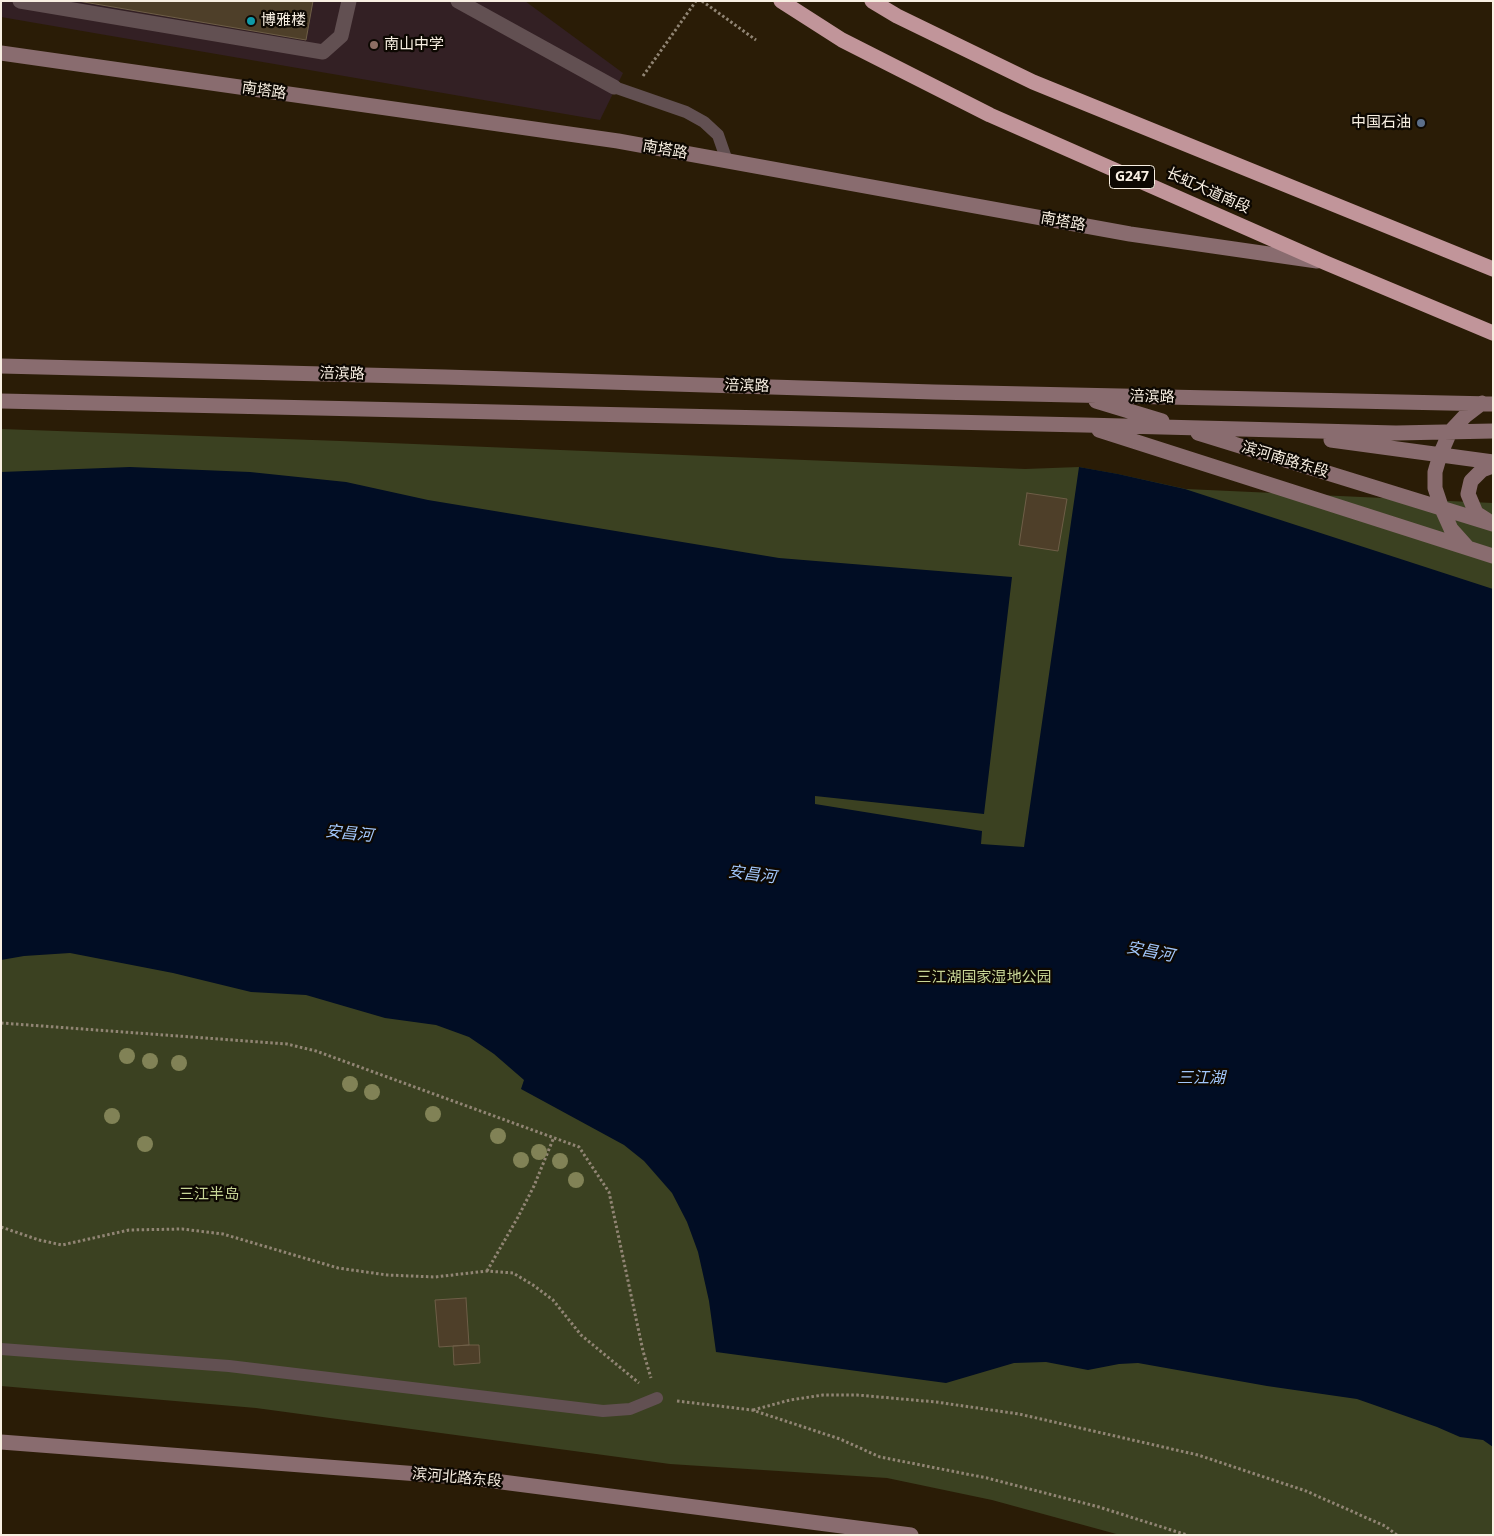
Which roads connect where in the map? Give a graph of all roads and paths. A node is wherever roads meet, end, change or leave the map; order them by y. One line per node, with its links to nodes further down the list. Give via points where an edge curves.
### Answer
1 (20, 1): 2 (street, via 323,52 341,36)
2 (349, 1)
3 (458, 1): 11 (street)
4 (696, 1): 10 (path)
5 (702, 1): 8 (path)
6 (781, 1): 13 (highway, 长虹大道南段 / G247, via 842,40 990,115)
7 (872, 1): 14 (highway, via 1033,82)
8 (756, 40)
9 (1, 53): 12 (main road, 南塔路, via 609,140)
10 (645, 73)
11 (614, 87): 12 (lane, via 686,112 704,122 718,135)
12 (728, 161): 13 (main road, 南塔路, via 1130,234)
13 (1326, 263): 15 (highway, 长虹大道南段 / G247)
14 (1493, 269)
15 (1493, 333)
16 (1, 366): 17 (main road, 涪滨路)
17 (1078, 395): 19 (main road, 涪滨路); 21 (main road, 滨河南路东段)
18 (1, 401): 20 (main road, 涪滨路)
19 (1487, 403): 24 (main road, via 1465,416)
20 (1084, 425): 21 (main road, 涪滨路); 30 (main road, 滨河南路东段)
21 (1181, 427): 22 (main road); 28 (main road, 滨河南路东段)
22 (1255, 430): 24 (main road); 25 (main road)
23 (1493, 431): 24 (main road)
24 (1450, 432): 25 (main road)
25 (1440, 455): 26 (main road); 28 (main road, via 1435,488)
26 (1493, 462)
27 (1493, 466): 29 (main road, via 1482,470 1471,481 1468,494 1476,513)
28 (1442, 508): 29 (main road, 滨河南路东段); 30 (main road, via 1451,529)
29 (1493, 524)
30 (1468, 549): 31 (main road, 滨河南路东段)
31 (1493, 556)
32 (1, 1023): 33 (path, via 287,1044 316,1051)
33 (554, 1137): 35 (path, via 534,1186); 37 (path, via 579,1147 609,1192)
34 (1, 1227): 35 (path, via 62,1245 129,1230 182,1229 223,1234 338,1268 387,1275 435,1277)
35 (487, 1271): 37 (path, via 513,1273 553,1300 581,1335)
36 (1, 1349): 37 (lane, via 229,1366 603,1411 630,1409)
37 (656, 1398): 38 (path)
38 (752, 1410): 41 (path, via 840,1439 880,1458 987,1478 1099,1507); 42 (path, via 823,1395 857,1395 1019,1414 1207,1458 1306,1491 1385,1526)
39 (1, 1442): 40 (main road, 滨河北路东段, via 471,1478)
40 (911, 1535)
41 (1187, 1535)
42 (1398, 1535)

